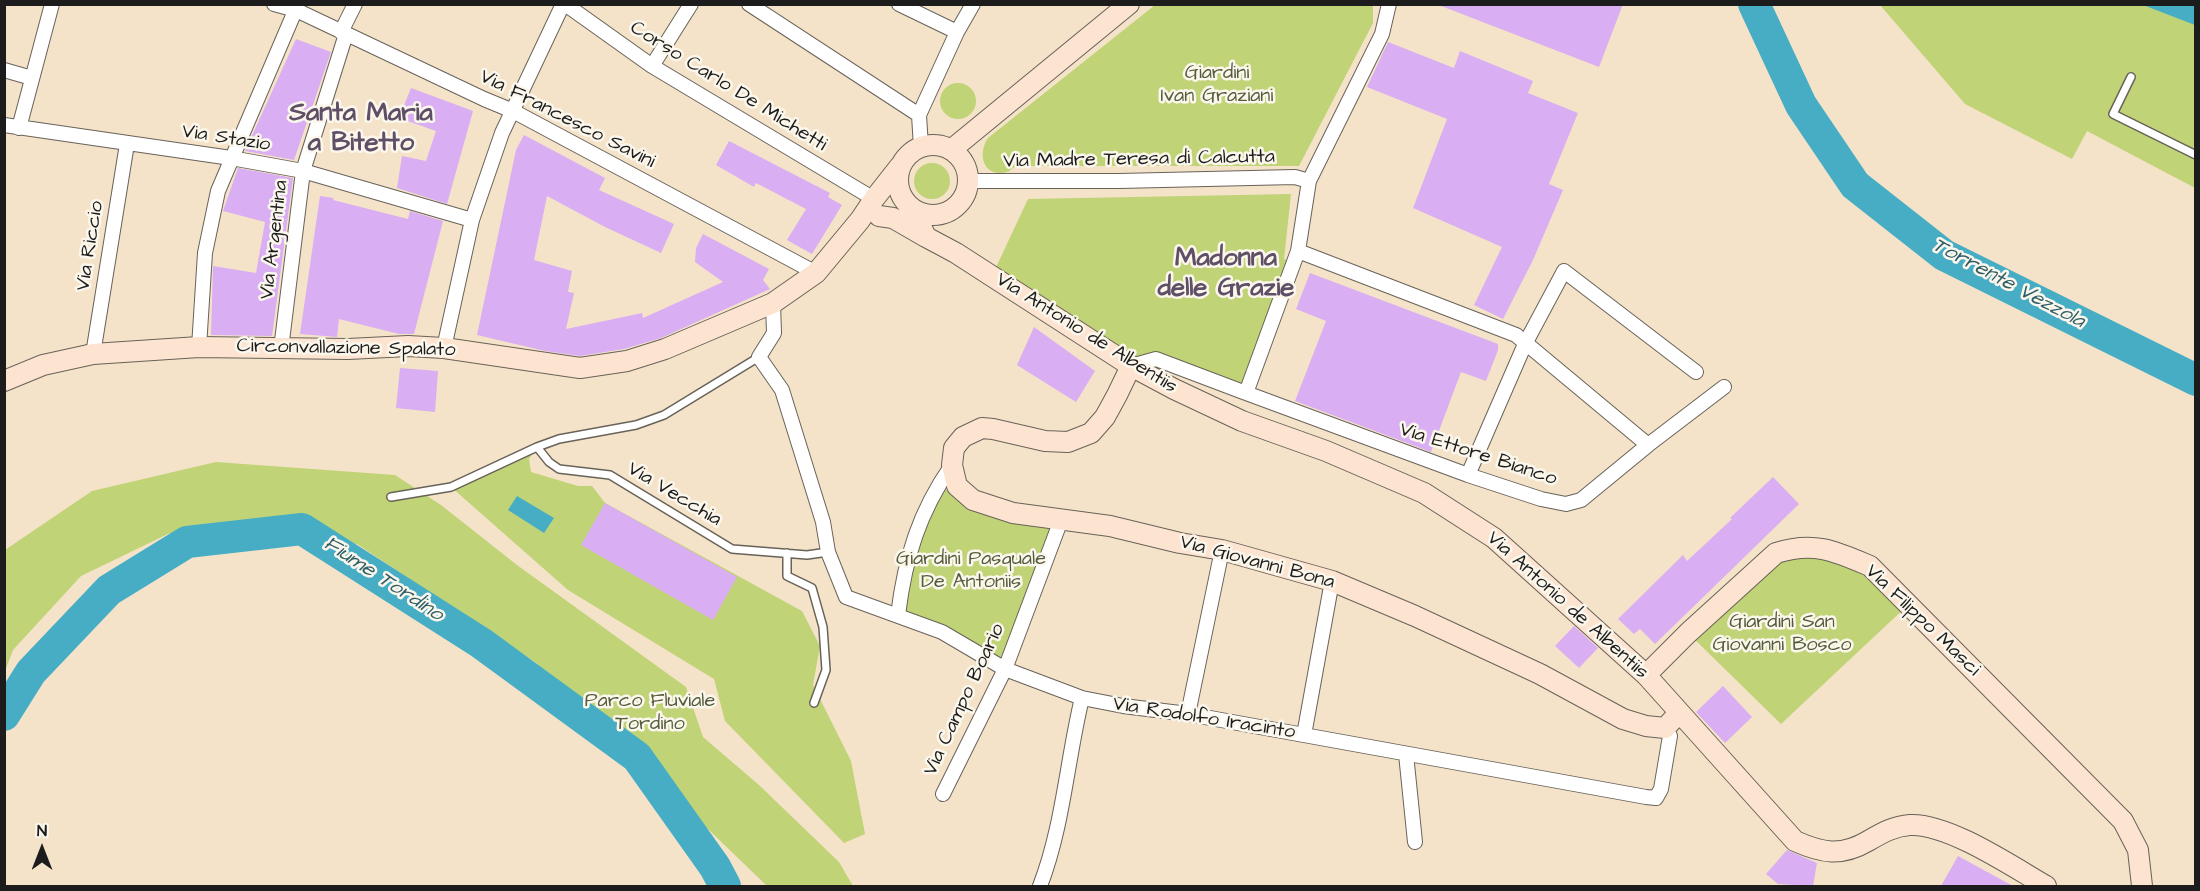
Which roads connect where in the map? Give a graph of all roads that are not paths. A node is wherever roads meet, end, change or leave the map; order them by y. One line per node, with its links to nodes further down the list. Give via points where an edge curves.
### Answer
1 (52, 4): 17 (street)
2 (274, 4): 11 (street, Via Francesco Savini)
3 (355, 4): 13 (street, Via Argentina)
4 (564, 4): 14 (street, Corso Carlo De Michetti); 18 (street)
5 (691, 4): 14 (street)
6 (748, 4): 19 (street)
7 (973, 4): 12 (street)
8 (1129, 4): 24 (main road)
9 (1389, 4): 30 (street, via 1382,34)
10 (902, 5): 12 (street)
11 (297, 7): 13 (street, Via Francesco Savini); 26 (street)
12 (957, 32): 19 (street)
13 (343, 33): 18 (street, Via Francesco Savini); 28 (street, Via Argentina)
14 (652, 66): 33 (street, Corso Carlo De Michetti)
15 (4, 70): 17 (street)
16 (2131, 77): 25 (lane, via 2113,114)
17 (32, 78): 21 (street)
18 (513, 111): 34 (street); 38 (street, Via Francesco Savini)
19 (919, 115): 23 (street)
20 (4, 125): 21 (street, Via Stazio)
21 (19, 128): 22 (street, Via Stazio)
22 (127, 144): 26 (street, Via Stazio); 44 (street, Via Riccio)
23 (921, 147): 24 (main road, via 936,145); 27 (main road)
24 (951, 150): 29 (main road, via 964,163)
25 (2196, 155)
26 (231, 158): 28 (street, Via Stazio); 41 (street, via 218,191 205,253)
27 (900, 166): 31 (main road, via 898,185); 33 (main road, Circonvallazione Spalato)
28 (303, 171): 34 (street, Via Stazio); 42 (street, Via Argentina)
29 (968, 181): 30 (street, Via Madre Teresa di Calcutta, via 1295,177); 32 (main road, via 964,196)
30 (1309, 181): 36 (street)
31 (909, 206): 32 (main road, via 927,215); 33 (main road, Circonvallazione Spalato); 35 (main road)
32 (950, 211): 37 (main road, via 947,234)
33 (871, 212): 35 (main road, Via Antonio de Albentiis, via 893,218); 38 (main road, Circonvallazione Spalato)
34 (472, 220): 43 (street)
35 (926, 237): 37 (main road, Via Antonio de Albentiis)
36 (1298, 251): 40 (street, via 1515,335); 50 (street)
37 (956, 253): 46 (main road, Via Antonio de Albentiis)
38 (816, 273): 39 (main road, Circonvallazione Spalato)
39 (773, 303): 43 (main road, Circonvallazione Spalato, via 666,349 627,361 580,368); 45 (street, via 774,333)
40 (1525, 344): 47 (street, via 1564,271); 51 (street); 54 (street)
41 (199, 347): 42 (main road, Circonvallazione Spalato); 44 (main road, Circonvallazione Spalato)
42 (281, 348): 43 (main road, Circonvallazione Spalato)
43 (444, 348)
44 (93, 354): 48 (main road, Circonvallazione Spalato, via 43,365)
45 (759, 357): 52 (lane, via 664,415); 58 (street, Via Rodolfo Iracinto, via 782,390 823,522)
46 (1131, 366): 50 (street, Via Ettore Bianco, via 1156,359); 53 (main road, via 1091,433 1059,442 982,428 963,437 954,448); 63 (main road, Via Antonio de Albentiis, via 1242,421 1326,451 1424,493 1494,538)
47 (1696, 372)
48 (5, 379)
49 (1724, 387): 51 (street, Via Ettore Bianco)
50 (1246, 393): 54 (street, Via Ettore Bianco)
51 (1648, 445): 54 (street, Via Ettore Bianco, via 1581,500 1566,504 1541,500)
52 (537, 447): 55 (lane, via 452,487); 59 (lane, Via Vecchia, via 560,469 610,475 732,549)
53 (952, 465): 56 (main road, Via Giovanni Bona, via 957,486 973,500 1013,513); 61 (street, via 936,486 908,554)
54 (1468, 475)
55 (391, 496)
56 (1061, 520): 57 (main road, Via Giovanni Bona, via 1110,526); 62 (street, Via Campo Boario)
57 (1222, 550): 60 (main road, Via Giovanni Bona); 67 (street)
58 (828, 552): 59 (lane, Via Vecchia); 61 (street, Via Rodolfo Iracinto, via 846,597)
59 (787, 553): 65 (lane, via 787,576 812,588 823,627 826,670)
60 (1332, 581): 68 (main road, Via Giovanni Bona, via 1540,674 1623,719); 69 (street)
61 (897, 615): 62 (street, Via Rodolfo Iracinto, via 942,632)
62 (1005, 669): 64 (street, Via Rodolfo Iracinto); 71 (street, Via Campo Boario)
63 (1646, 675): 66 (main road, Via Antonio de Albentiis); 75 (main road, Via Filippo Masci, via 1776,553 1821,547 1870,566 2123,821 2138,850)
64 (1082, 698): 67 (street, Via Rodolfo Iracinto); 73 (street, via 1051,859)
65 (814, 703)
66 (1679, 713): 68 (main road); 74 (main road, Via Antonio de Albentiis, via 1795,841 1816,851 1841,852 1888,829 1929,826 1953,834)
67 (1188, 714): 69 (street, Via Rodolfo Iracinto)
68 (1665, 728): 70 (street, Via Rodolfo Iracinto, via 1670,736 1656,798)
69 (1304, 735): 70 (street, Via Rodolfo Iracinto)
70 (1406, 754): 72 (street)
71 (943, 794)
72 (1415, 842)
73 (1040, 886)
74 (2046, 886)
75 (2142, 886)

